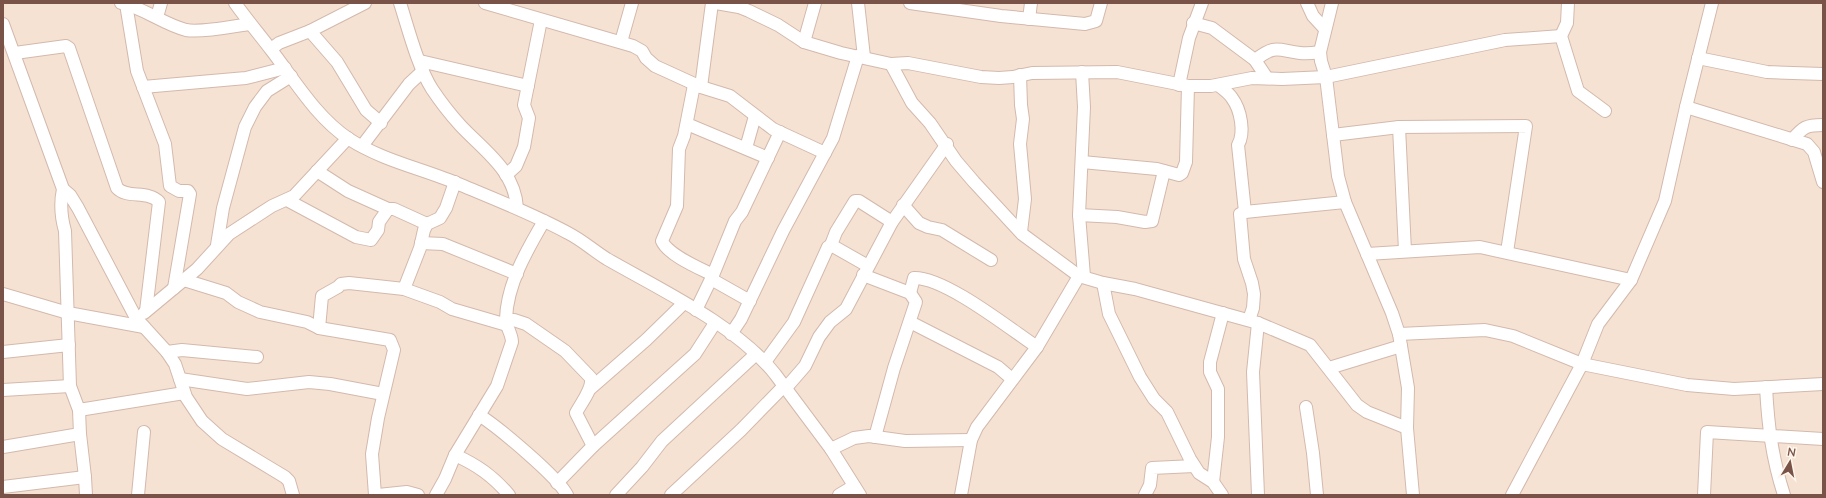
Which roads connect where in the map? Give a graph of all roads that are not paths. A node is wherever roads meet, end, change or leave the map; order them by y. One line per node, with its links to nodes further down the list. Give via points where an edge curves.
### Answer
1 (161, 3): 19 (street)
2 (235, 3): 24 (street)
3 (365, 3): 26 (street)
4 (400, 3): 37 (street)
5 (485, 3): 21 (street)
6 (632, 3): 28 (street)
7 (719, 3): 29 (street, via 739,7 755,14); 46 (street)
8 (815, 3): 29 (street)
9 (858, 3): 33 (street)
10 (910, 3): 20 (street)
11 (1031, 3): 20 (street)
12 (1101, 3): 20 (street, via 1096,21 1091,23)
13 (1201, 3): 22 (street)
14 (1307, 3): 25 (street, via 1311,14)
15 (1332, 3): 25 (street)
16 (1568, 3): 27 (street, via 1567,23)
17 (1712, 3): 34 (street)
18 (124, 4): 19 (street); 48 (street, via 137,72)
19 (157, 17): 24 (street, via 187,30)
20 (1029, 19)
21 (540, 20): 28 (street); 45 (street)
22 (1193, 23): 35 (street, via 1212,28); 47 (street)
23 (3, 24): 32 (street)
24 (250, 24): 30 (street)
25 (1325, 28): 31 (street)
26 (310, 31): 30 (street, via 279,43); 52 (street, via 337,62 366,110)
27 (1561, 36): 42 (street, via 1505,40); 50 (street, via 1578,91)
28 (621, 42): 46 (street, via 642,51 655,66)
29 (804, 42): 33 (street)
30 (271, 49): 38 (street)
31 (1320, 52): 35 (street, via 1301,53 1275,48); 42 (street)
32 (15, 53): 71 (street); 104 (street, via 66,46 69,48 117,188 121,192 151,197 159,202)
33 (861, 57): 36 (street); 63 (street, via 846,90 833,138)
34 (1698, 58): 40 (street, via 1767,72); 49 (street)
35 (1255, 60): 43 (street)
36 (891, 64): 41 (street, via 908,63 982,77); 60 (street, via 912,103)
37 (422, 66): 45 (street); 52 (street); 68 (street, via 431,88 445,107 502,166)
38 (288, 72): 48 (street); 58 (street, via 323,116); 84 (street, via 267,91 245,127 223,208)
39 (1082, 72): 41 (street); 47 (street, via 1118,72); 65 (street)
40 (1823, 74)
41 (1020, 75): 82 (street, via 1023,119 1020,144 1025,199)
42 (1326, 77): 43 (street); 57 (street)
43 (1267, 78): 44 (street, via 1252,78)
44 (1218, 85): 47 (street); 77 (street, via 1238,107 1242,139 1238,145)
45 (528, 86): 68 (street, via 524,106 529,118 524,147 516,166)
46 (697, 86): 51 (street, via 730,96); 53 (street)
47 (1184, 86): 67 (street, via 1186,162 1179,175)
48 (143, 88): 97 (street, via 165,144 170,186 179,191 188,191 190,194)
49 (1686, 107): 59 (street); 95 (street, via 1664,201)
50 (1605, 111)
51 (755, 116): 56 (street); 62 (street)
52 (381, 123): 61 (street)
53 (687, 124): 62 (street); 93 (street, via 679,149 677,206 662,241 681,259)
54 (1823, 125): 59 (street, via 1810,125)
55 (1399, 127): 57 (street); 86 (street); 87 (street, via 1526,126)
56 (780, 132): 63 (street); 64 (street)
57 (1333, 135): 73 (street, via 1338,176)
58 (348, 138): 61 (street); 66 (street)
59 (1792, 140): 70 (street, via 1807,144 1814,152)
60 (947, 144): 74 (street); 82 (street, via 974,182)
61 (362, 146): 69 (street, via 408,166)
62 (746, 148): 64 (street)
63 (825, 154): 101 (street, via 783,231)
64 (768, 158): 93 (street, via 742,212 734,221)
65 (1082, 162): 67 (street); 78 (street)
66 (317, 171): 72 (street); 76 (street, via 348,192)
67 (1164, 171): 78 (street, via 1152,221)
68 (506, 175): 75 (street, via 516,198)
69 (455, 182): 75 (street); 81 (street, via 440,218)
70 (1823, 182)
71 (63, 189): 106 (street, via 61,218 65,231); 109 (street, via 78,208)
72 (287, 200): 76 (street, via 356,237 371,240); 84 (street, via 272,206)
73 (1345, 202): 77 (street); 88 (street)
74 (904, 204): 80 (street); 89 (street, via 919,223 942,230)
75 (517, 208): 79 (street)
76 (388, 209): 81 (street, via 394,209)
77 (1246, 212): 107 (street, via 1240,214 1244,259 1254,294)
78 (1079, 215): 92 (street)
79 (544, 221): 91 (street); 102 (street)
80 (892, 222): 85 (street, via 855,200); 90 (street)
81 (427, 224): 83 (street)
82 (1021, 232): 92 (street)
83 (421, 243): 91 (street, via 443,244); 98 (street)
84 (217, 245): 94 (street)
85 (831, 245): 90 (street); 120 (street, via 826,249 794,322)
86 (1405, 251): 87 (street, via 1480,247); 88 (street)
87 (1507, 252): 95 (street)
88 (1367, 254): 114 (street, via 1392,313)
89 (990, 260)
90 (866, 270): 99 (street); 129 (street, via 846,309 830,322 819,337 805,366)
91 (517, 274): 110 (street, via 508,298)
92 (1082, 276): 96 (street); 116 (street)
93 (712, 277): 101 (street); 103 (street)
94 (184, 280): 97 (street); 112 (street, via 226,293 238,302 260,312 307,322)
95 (1631, 280): 121 (street, via 1598,324)
96 (1103, 283): 105 (street, via 1135,289); 147 (street, via 1109,314 1140,377 1154,399 1167,412)
97 (174, 288): 104 (street)
98 (404, 289): 110 (street, via 452,308); 112 (street, via 358,283 340,284 322,296)
99 (910, 293): 108 (street, via 916,302); 116 (street, via 914,278 928,279 982,308)
100 (3, 294): 106 (street)
101 (750, 300): 113 (street, via 742,319)
102 (684, 303): 103 (street); 128 (street)
103 (696, 310): 111 (street)
104 (146, 311): 109 (street)
105 (1222, 313): 107 (street); 149 (street, via 1210,362 1210,372 1218,389 1218,438)
106 (68, 314): 109 (street); 115 (street)
107 (1254, 321): 122 (street, via 1310,345); 168 (street, via 1253,372)
108 (910, 322): 124 (street, via 998,367); 140 (street)
109 (140, 323): 118 (street)
110 (506, 323): 128 (street, via 514,320 526,324 565,351 591,378); 135 (street, via 512,342 497,386)
111 (715, 323): 113 (street); 143 (street, via 695,354)
112 (319, 328): 132 (street, via 390,340 394,350)
113 (731, 334): 120 (street)
114 (1400, 340): 121 (street, via 1485,330 1513,336); 122 (street); 136 (street, via 1408,388)
115 (69, 345): 117 (street); 126 (street)
116 (1037, 347): 124 (street)
117 (3, 352)
118 (167, 352): 119 (street, via 182,350); 123 (street, via 175,364)
119 (257, 357)
120 (761, 358): 129 (street); 162 (street, via 662,441)
121 (1582, 364): 127 (street, via 1687,385 1734,390); 171 (street)
122 (1329, 368): 136 (street, via 1357,406)
123 (180, 379): 131 (street); 132 (street, via 247,389 309,382)
124 (1012, 379): 142 (street, via 985,414)
125 (1823, 384): 127 (street)
126 (70, 386): 130 (street); 134 (street)
127 (1766, 387): 139 (street)
128 (591, 388): 143 (street, via 576,413)
129 (784, 388): 145 (street); 163 (street)
130 (3, 390)
131 (184, 393): 134 (street); 155 (street, via 202,421 222,439 285,476)
132 (383, 394): 156 (street, via 372,454)
133 (1306, 407): 169 (street, via 1314,453)
134 (80, 410): 138 (street)
135 (479, 415): 146 (street); 150 (street, via 493,424)
136 (1406, 428): 170 (street)
137 (144, 432): 154 (street)
138 (80, 434): 144 (street); 148 (street)
139 (1769, 436): 141 (street); 172 (street, via 1707,432); 173 (street)
140 (875, 437): 142 (street, via 905,441); 145 (street, via 854,438)
141 (1823, 439)
142 (971, 440): 165 (street)
143 (593, 446): 150 (street)
144 (3, 447)
145 (831, 449): 152 (street)
146 (455, 455): 159 (street); 160 (street, via 484,470)
147 (1194, 466): 149 (street, via 1198,473); 166 (street, via 1152,468 1150,485)
148 (86, 477): 151 (street); 153 (street)
149 (1213, 482): 167 (street)
150 (557, 483): 161 (street)
151 (3, 487)
152 (857, 490): 164 (street)
153 (86, 495)
154 (138, 495)
155 (293, 495)
156 (375, 495)
157 (378, 495): 158 (street, via 408,492)
158 (418, 495)
159 (436, 495)
160 (509, 495)
161 (567, 495)
162 (616, 495)
163 (671, 495)
164 (840, 495)
165 (961, 495)
166 (1145, 495)
167 (1222, 495)
168 (1258, 495)
169 (1317, 495)
170 (1413, 495)
171 (1512, 495)
172 (1704, 495)
173 (1784, 495)

